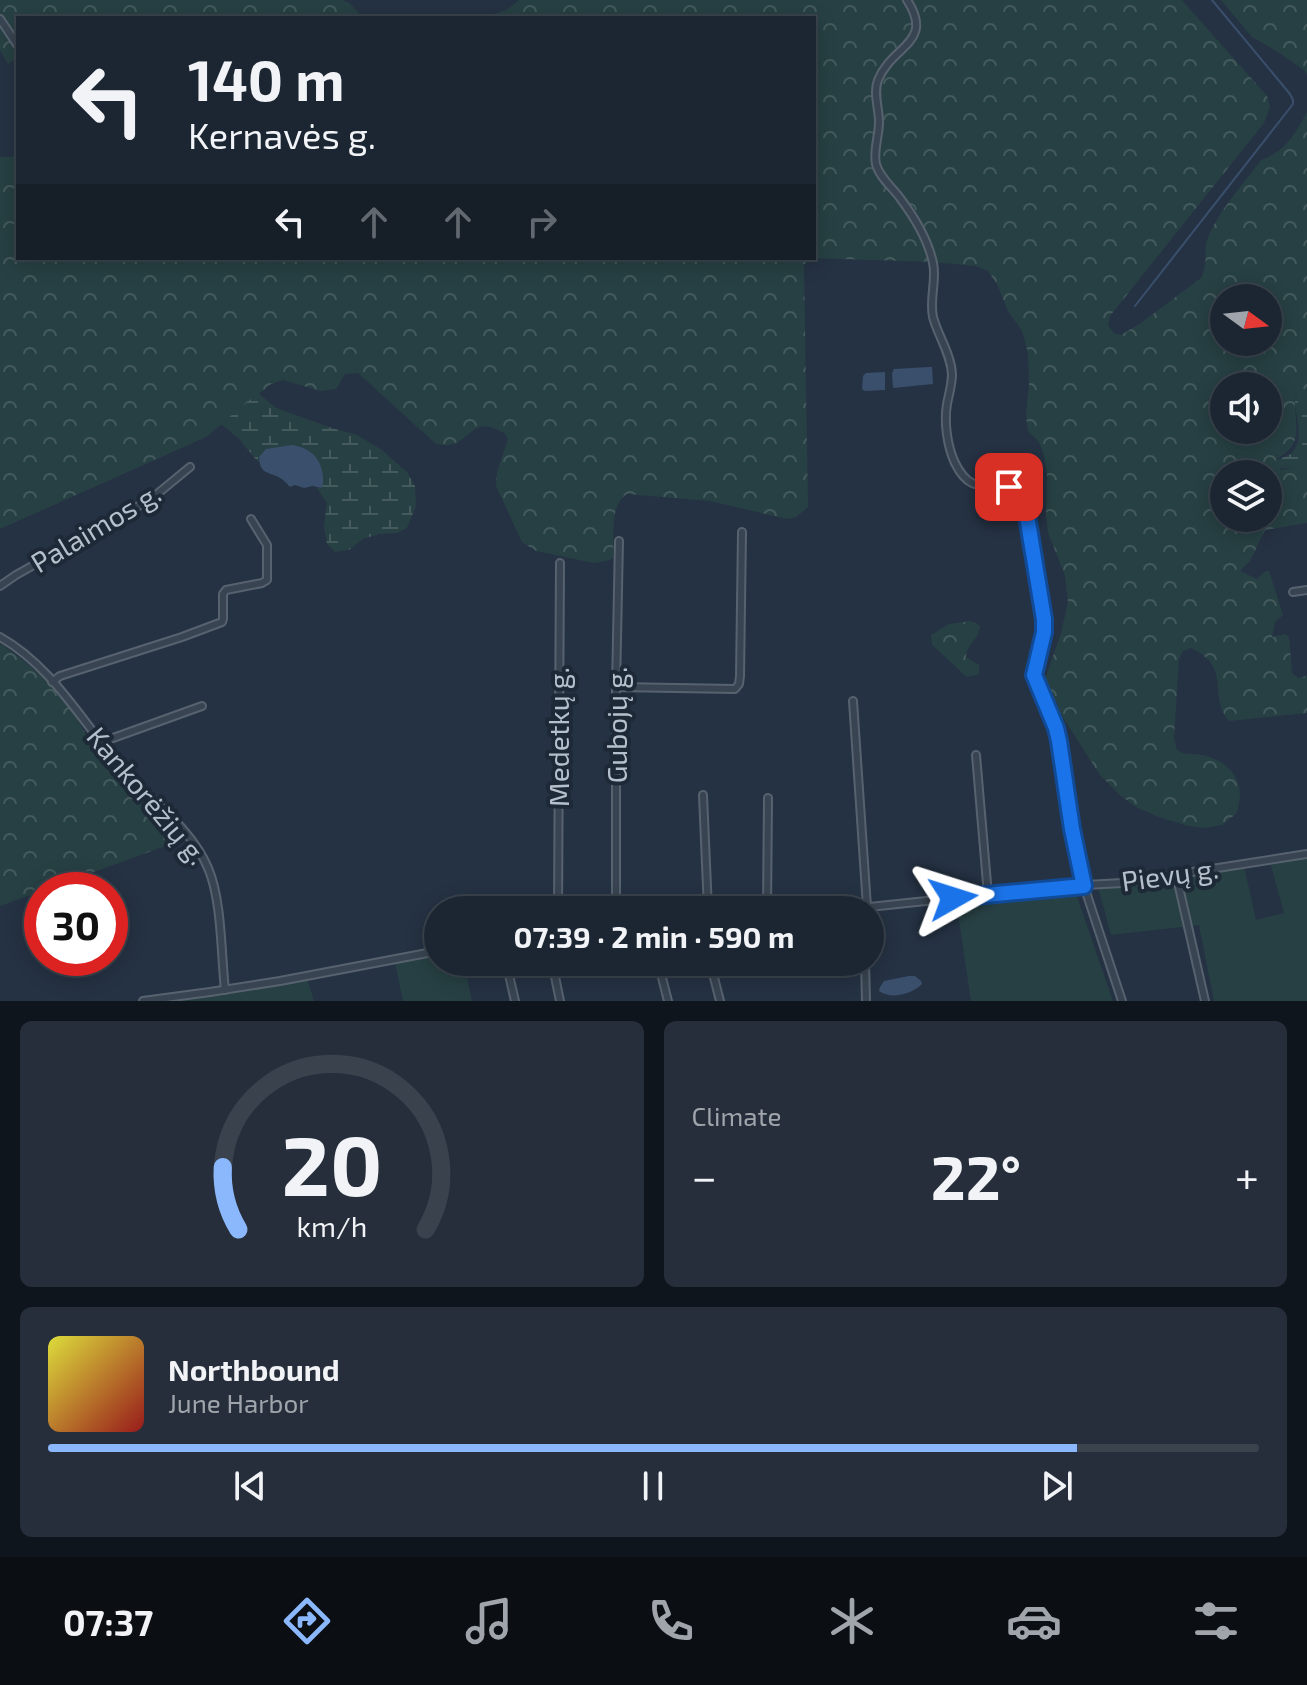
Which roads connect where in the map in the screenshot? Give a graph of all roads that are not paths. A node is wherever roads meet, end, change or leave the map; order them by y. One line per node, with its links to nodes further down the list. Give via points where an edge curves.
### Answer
1 (907, 0): 23 (street, via 917,32 876,85 875,163 917,222 931,253 933,315 952,371 946,421 953,458 972,484 1009,487 1018,492 1026,510 1044,619 1034,675 1056,728)
2 (0, 19): 3 (street)
3 (16, 43)
4 (190, 467): 9 (street, Palaimos g., via 151,499)
5 (251, 519): 13 (street, via 267,545 267,580 226,590 222,622)
6 (742, 532): 14 (street, via 740,676 735,689)
7 (619, 541): 14 (street, Gubojų g.)
8 (560, 563): 25 (street, Medetkų g.)
9 (0, 586)
10 (1307, 590): 11 (street)
11 (1293, 592)
12 (0, 637): 13 (street, Kankorėžių g., via 30,657)
13 (52, 682): 17 (street, Kankorėžių g.)
14 (616, 687): 26 (street, Gubojų g.)
15 (853, 701): 29 (street)
16 (202, 706): 17 (street)
17 (102, 742): 37 (street, Kankorėžių g., via 196,846 208,867)
18 (976, 755): 24 (street)
19 (703, 795): 27 (street)
20 (768, 798): 28 (street)
21 (1307, 854): 22 (street, Pievų g.)
22 (1176, 874): 23 (street, Pievų g.); 45 (street)
23 (1084, 886): 24 (street, Pievų g.); 44 (street)
24 (988, 895): 30 (street, Pievų g.)
25 (558, 896)
26 (616, 896)
27 (707, 896)
28 (767, 896)
29 (863, 896)
30 (884, 906)
31 (424, 954): 37 (street)
32 (509, 976): 39 (street)
33 (555, 976): 40 (street)
34 (662, 976): 41 (street)
35 (714, 976): 42 (street)
36 (865, 976): 43 (street)
37 (225, 990): 38 (street)
38 (143, 1001)
39 (515, 1001)
40 (560, 1001)
41 (668, 1001)
42 (720, 1001)
43 (866, 1001)
44 (1122, 1001)
45 (1205, 1001)

